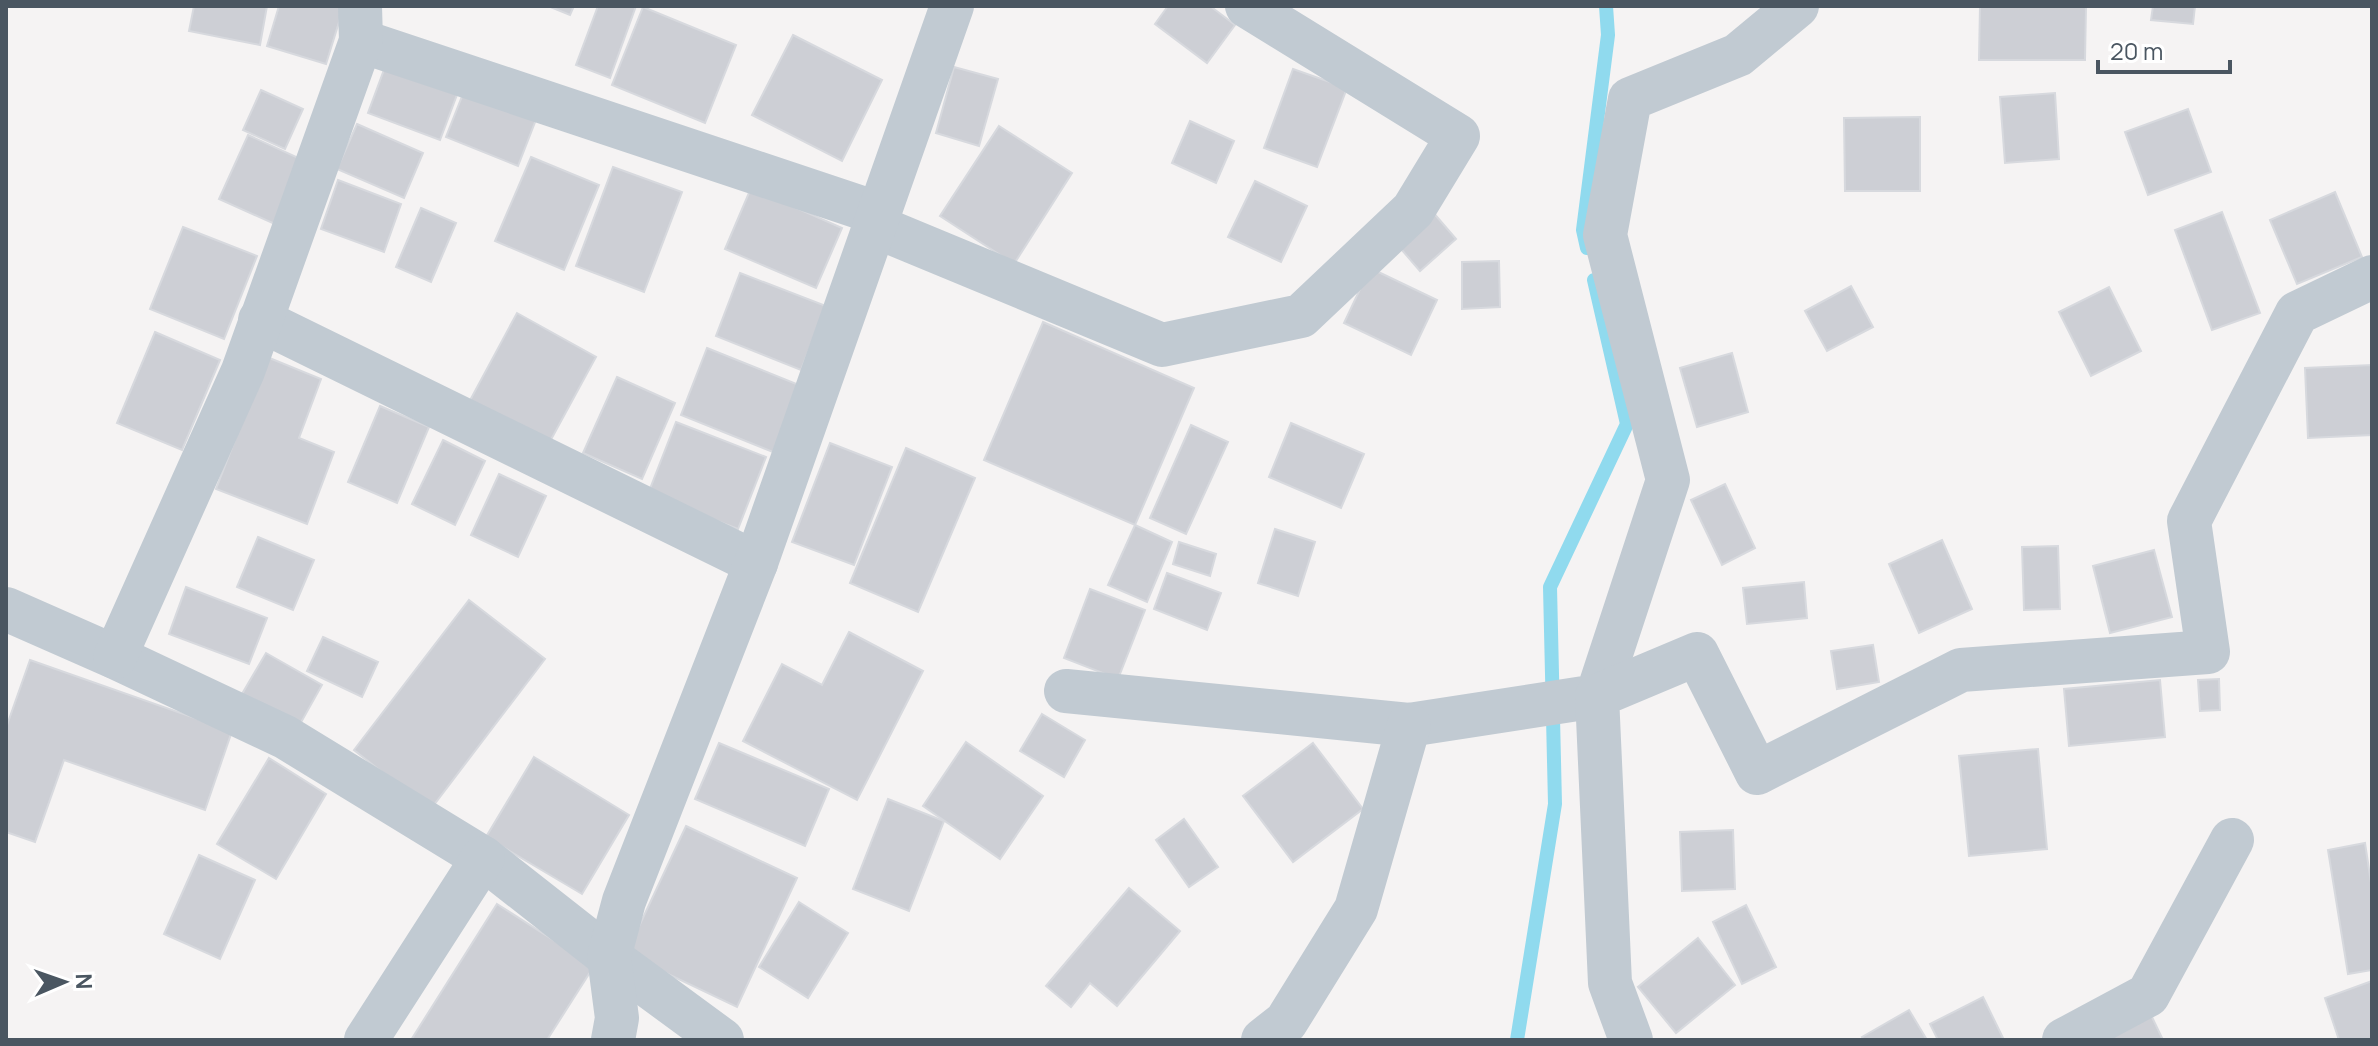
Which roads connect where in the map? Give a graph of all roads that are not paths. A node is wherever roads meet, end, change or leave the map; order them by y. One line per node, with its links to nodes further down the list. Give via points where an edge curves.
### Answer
1 (952, 6): 5 (street)
2 (1247, 6): 5 (street, via 1458,136 1413,210 1301,316 1162,345)
3 (1797, 6): 12 (street, via 1738,55 1630,99 1605,235 1668,480)
4 (361, 24): 5 (street); 7 (street)
5 (878, 220): 8 (street)
6 (2372, 277): 12 (street, via 2297,313 2189,521 2208,652 1961,670 1757,773 1697,654)
7 (260, 320): 8 (street); 10 (street, via 243,371)
8 (756, 563): 16 (street, via 624,901)
9 (6, 609): 10 (street)
10 (115, 657): 15 (street, via 285,737)
11 (1066, 691): 13 (street)
12 (1597, 696): 13 (street); 21 (street, via 1610,983)
13 (1409, 725): 20 (street, via 1356,909 1286,1022)
14 (2232, 840): 22 (street, via 2148,995)
15 (483, 858): 16 (street); 17 (street)
16 (609, 957): 18 (street, via 617,1018); 19 (street)
17 (366, 1040)
18 (613, 1040)
19 (722, 1040)
20 (1263, 1040)
21 (1631, 1040)
22 (2064, 1040)

